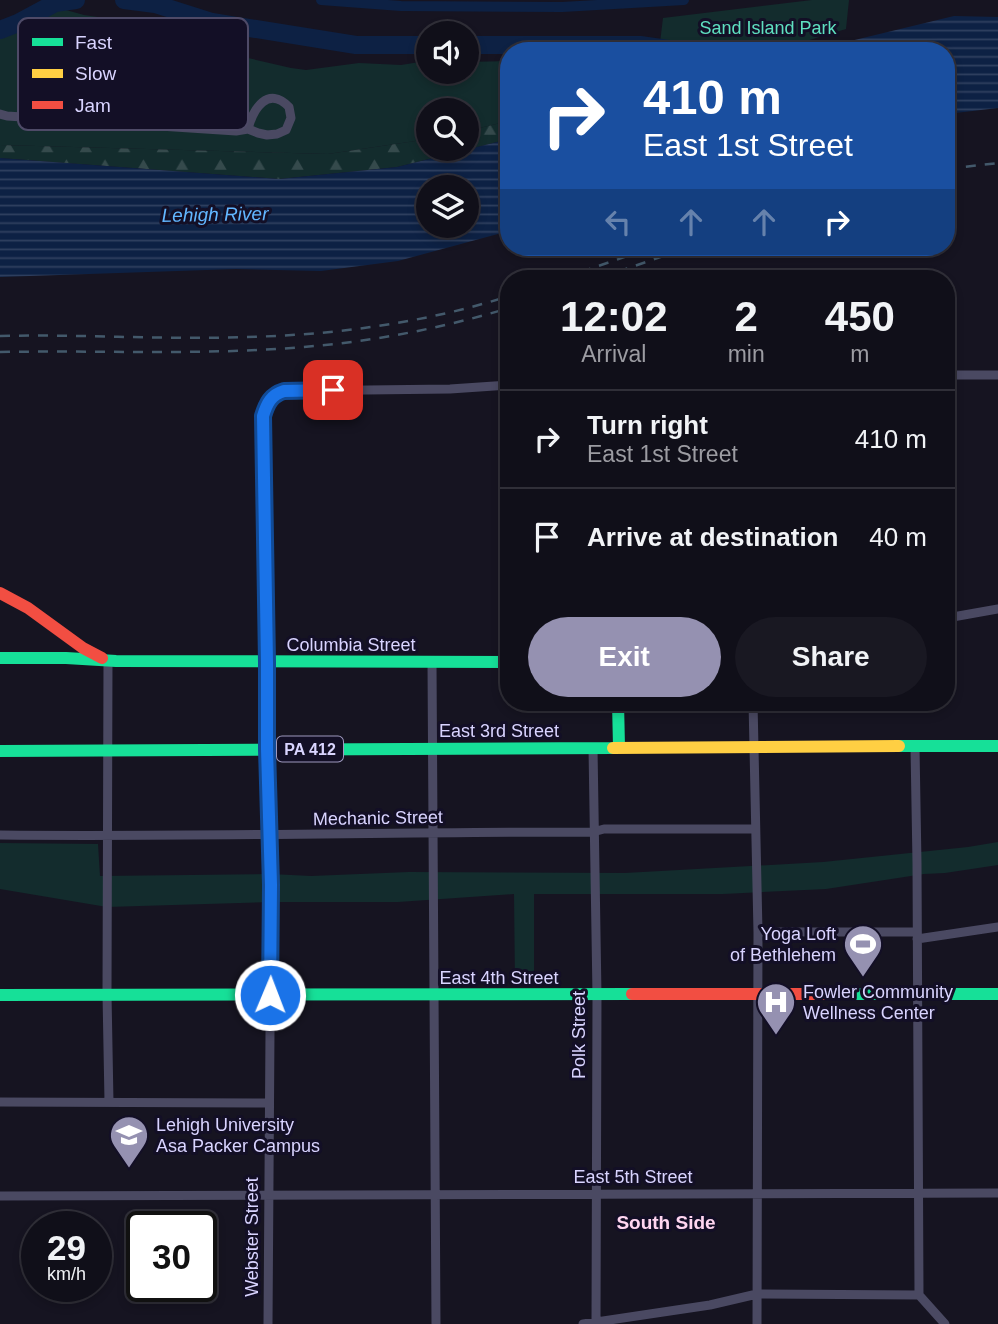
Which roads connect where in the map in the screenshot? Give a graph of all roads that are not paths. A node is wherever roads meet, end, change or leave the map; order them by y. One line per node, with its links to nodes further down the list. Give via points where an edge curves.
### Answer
1 (0, 114): 2 (street)
2 (18, 117)
3 (248, 129): 3 (street, via 255,110 267,100 279,99 289,107 286,130 267,135)
4 (217, 130): 5 (street)
5 (242, 130)
6 (955, 375): 7 (street)
7 (998, 375)
8 (500, 385): 14 (street, Webster Street, via 284,391 272,397 263,416)
9 (0, 593): 13 (main road)
10 (998, 609): 11 (street)
11 (955, 617)
12 (0, 658): 13 (main road, Columbia Street)
13 (108, 661): 14 (main road, Columbia Street); 26 (street)
14 (267, 662): 15 (main road, Columbia Street); 24 (street, Webster Street)
15 (432, 662): 16 (main road, Columbia Street); 25 (street)
16 (500, 662)
17 (618, 711): 20 (main road)
18 (753, 711): 21 (street)
19 (998, 746): 22 (main road, East 3rd Street / PA 412)
20 (619, 747): 21 (main road, East 3rd Street / PA 412); 23 (main road, East 3rd Street / PA 412)
21 (754, 747): 22 (main road, East 3rd Street / PA 412); 28 (street)
22 (915, 747): 36 (street)
23 (593, 748): 25 (main road, East 3rd Street / PA 412); 30 (street, Polk Street)
24 (267, 749): 25 (main road, East 3rd Street / PA 412); 26 (main road, East 3rd Street / PA 412); 33 (street, Webster Street)
25 (432, 749): 29 (street)
26 (108, 750): 27 (main road, East 3rd Street / PA 412); 32 (street)
27 (0, 751)
28 (755, 830): 30 (street, Mechanic Street); 35 (street)
29 (433, 832): 30 (street, Mechanic Street); 33 (street, Mechanic Street); 44 (street)
30 (593, 832): 41 (street, Polk Street)
31 (0, 835): 32 (street, Mechanic Street)
32 (108, 835): 33 (street, Mechanic Street); 37 (street)
33 (270, 836): 40 (street, Webster Street)
34 (998, 927): 36 (street)
35 (758, 932): 36 (street); 42 (street)
36 (916, 935): 43 (street)
37 (107, 994): 39 (main road, East 4th Street); 40 (main road, East 4th Street); 46 (street)
38 (998, 994): 43 (main road, East 4th Street)
39 (0, 995)
40 (270, 995): 44 (main road, East 4th Street); 47 (street, Webster Street)
41 (597, 995): 42 (main road, East 4th Street); 44 (main road, East 4th Street); 49 (street, Polk Street)
42 (758, 995): 43 (main road, East 4th Street); 50 (street)
43 (918, 995): 51 (street)
44 (434, 996): 53 (street)
45 (0, 1102): 46 (street)
46 (109, 1102): 47 (street)
47 (269, 1103): 52 (street, Webster Street)
48 (998, 1192): 51 (street, East 5th Street)
49 (597, 1193): 50 (street, East 5th Street); 53 (street, East 5th Street); 57 (street, Polk Street)
50 (758, 1193): 51 (street, East 5th Street); 55 (street)
51 (919, 1193): 56 (street)
52 (268, 1194): 53 (street, East 5th Street); 54 (street, East 5th Street); 58 (street, Webster Street)
53 (435, 1194): 59 (street)
54 (0, 1196)
55 (757, 1294): 56 (street); 57 (street); 61 (street)
56 (919, 1295): 62 (street)
57 (596, 1322): 60 (street)
58 (268, 1324)
59 (436, 1324)
60 (583, 1324)
61 (757, 1324)
62 (946, 1324)

